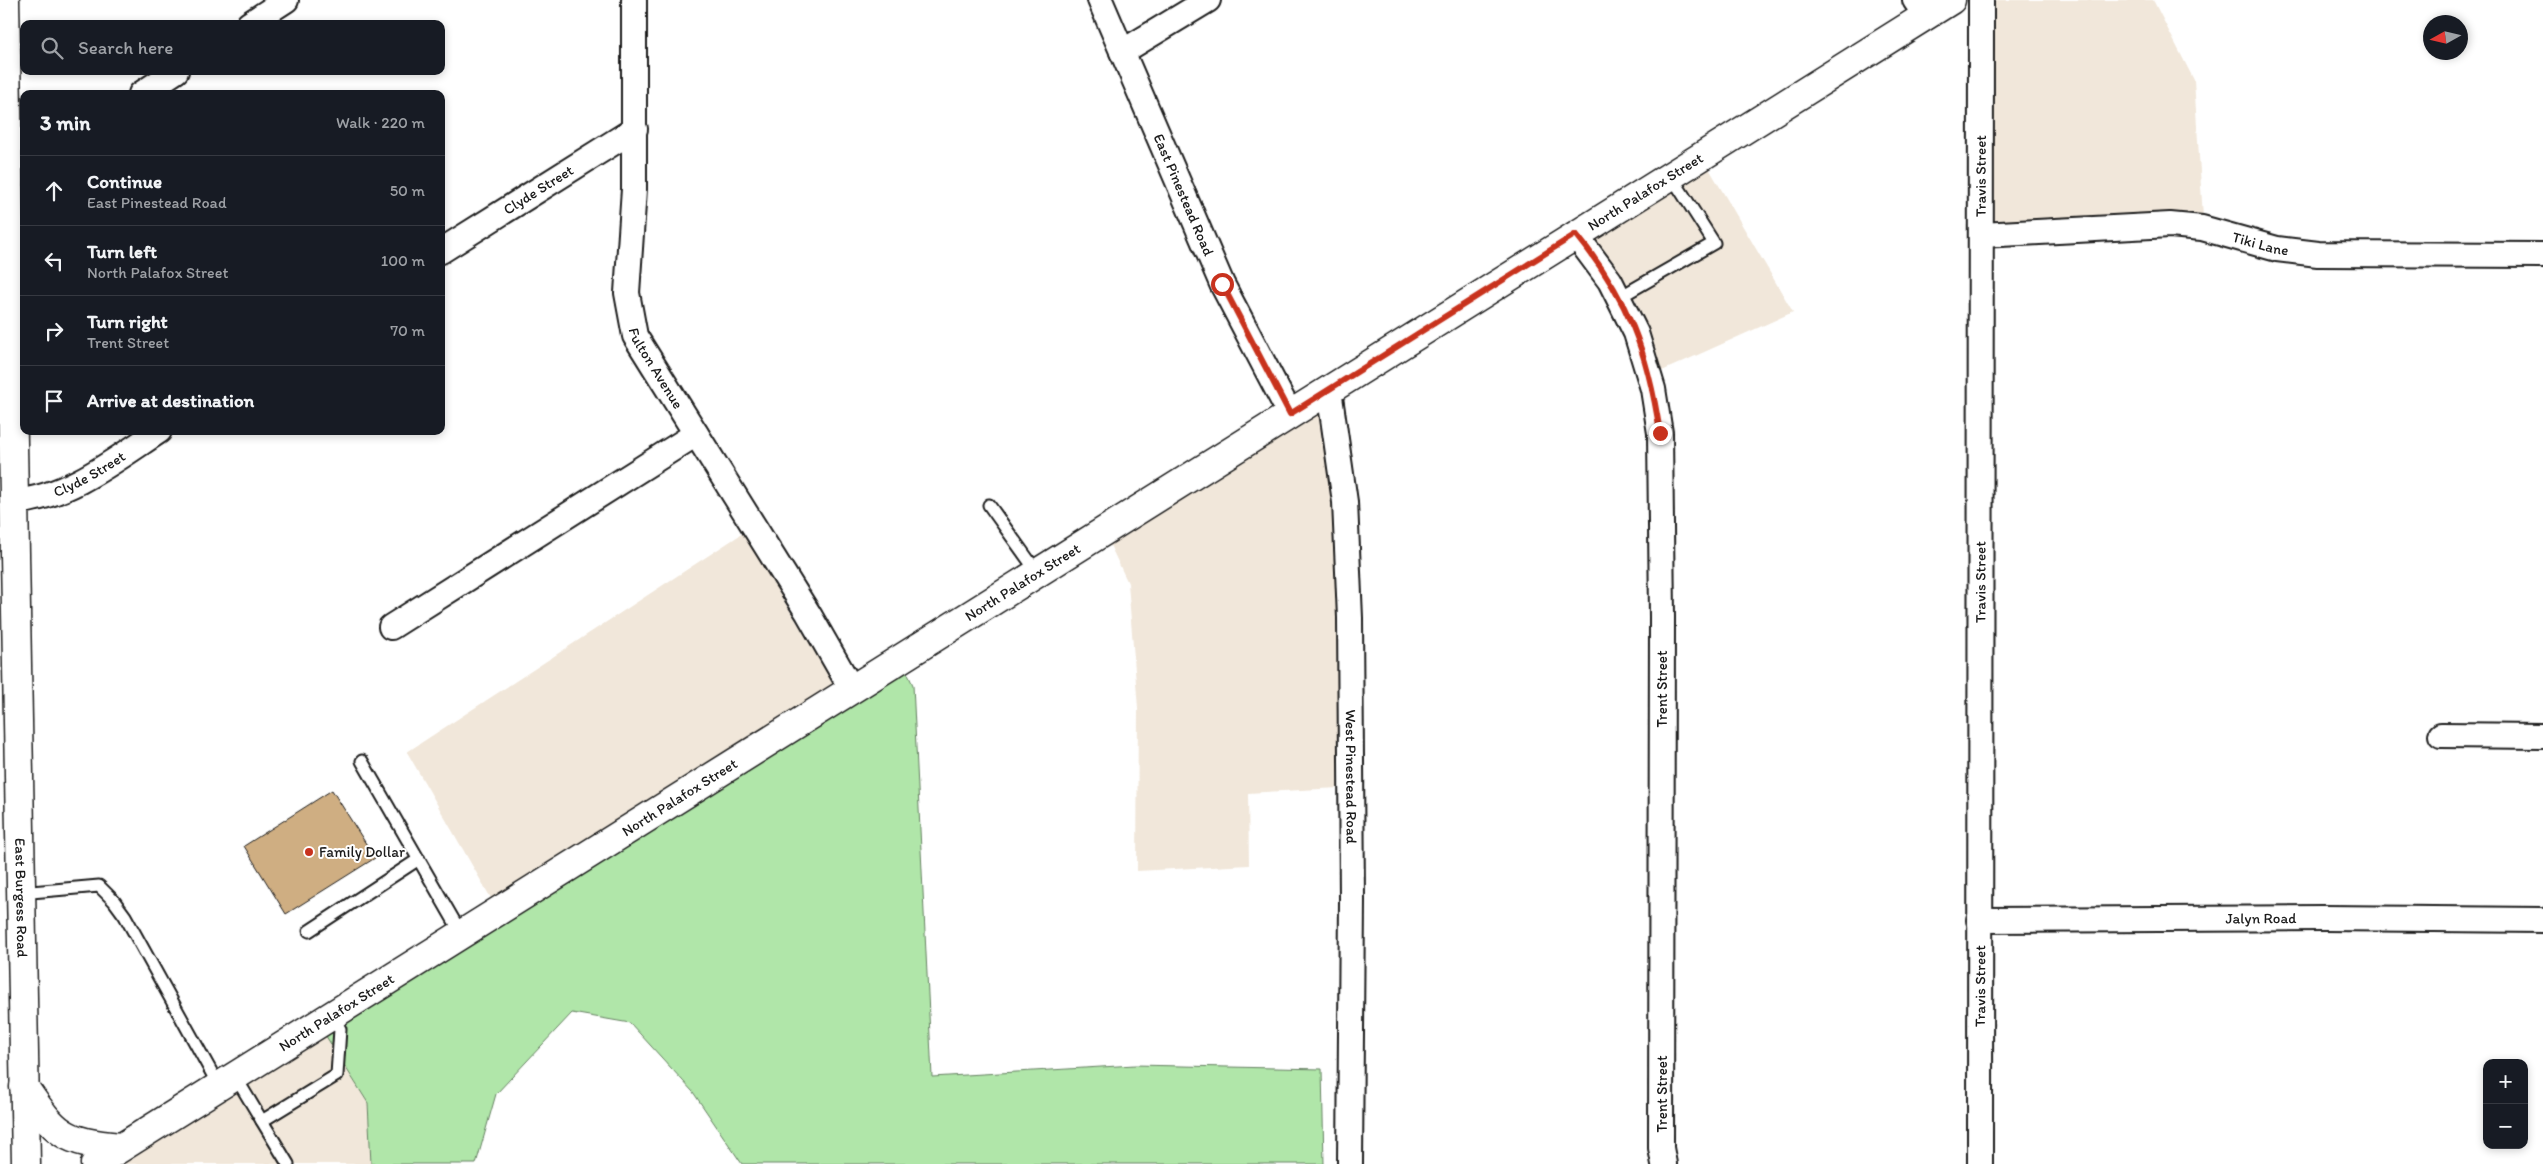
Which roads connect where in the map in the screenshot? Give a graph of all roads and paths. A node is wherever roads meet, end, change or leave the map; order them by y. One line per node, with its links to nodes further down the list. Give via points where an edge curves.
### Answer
1 (5, 0): 14 (main road, East Burgess Road)
2 (286, 0): 9 (street)
3 (634, 0): 13 (street, Fulton Avenue)
4 (1100, 0): 10 (street, East Pinestead Road)
5 (1208, 0): 10 (street)
6 (1951, 0): 8 (main road, North Palafox Street)
7 (1982, 0): 18 (street, Travis Street)
8 (1920, 8): 15 (main road, North Palafox Street)
9 (255, 20)
10 (1122, 52): 23 (street, East Pinestead Road, via 1222,284)
11 (170, 75): 12 (street)
12 (147, 90)
13 (635, 129): 19 (street, Clyde Street); 24 (street, Fulton Avenue, via 627,293 635,336)
14 (16, 165): 16 (main road, East Burgess Road)
15 (1670, 174): 17 (main road, North Palafox Street); 21 (lane, via 1714,243)
16 (5, 226): 26 (main road, East Burgess Road)
17 (1576, 234): 21 (street, Trent Street); 22 (main road, North Palafox Street)
18 (1981, 235): 20 (street, Tiki Lane, via 2170,225 2202,228 2277,249 2304,253); 36 (street, Travis Street)
19 (445, 248)
20 (2543, 255)
21 (1620, 296): 48 (street, Trent Street, via 1646,360 1660,433)
22 (1329, 390): 23 (main road, North Palafox Street); 47 (street, West Pinestead Road, via 1345,502 1350,618)
23 (1290, 414): 28 (main road, North Palafox Street)
24 (696, 434): 29 (street); 30 (street, Fulton Avenue)
25 (153, 435): 26 (street, Clyde Street, via 53,494)
26 (14, 502): 35 (main road, East Burgess Road)
27 (989, 505): 28 (lane)
28 (1037, 572): 30 (main road, North Palafox Street)
29 (391, 628)
30 (851, 688): 39 (main road, North Palafox Street)
31 (2441, 735): 32 (street)
32 (2543, 736)
33 (362, 761): 34 (lane)
34 (419, 859): 38 (lane); 39 (lane)
35 (20, 893): 41 (lane, via 99,886 125,916); 42 (main road, East Burgess Road)
36 (1979, 920): 37 (street, Jalyn Road); 49 (street, Travis Street)
37 (2543, 920)
38 (309, 931)
39 (462, 933): 40 (main road, North Palafox Street)
40 (331, 1015): 41 (main road, North Palafox Street); 43 (lane, via 340,1029 338,1076)
41 (227, 1081): 43 (lane); 44 (main road, North Palafox Street)
42 (24, 1087): 44 (main road, via 59,1132); 45 (main road, East Burgess Road)
43 (262, 1121): 46 (lane)
44 (110, 1157)
45 (26, 1164)
46 (288, 1164)
47 (1350, 1164)
48 (1664, 1164)
49 (1980, 1164)

